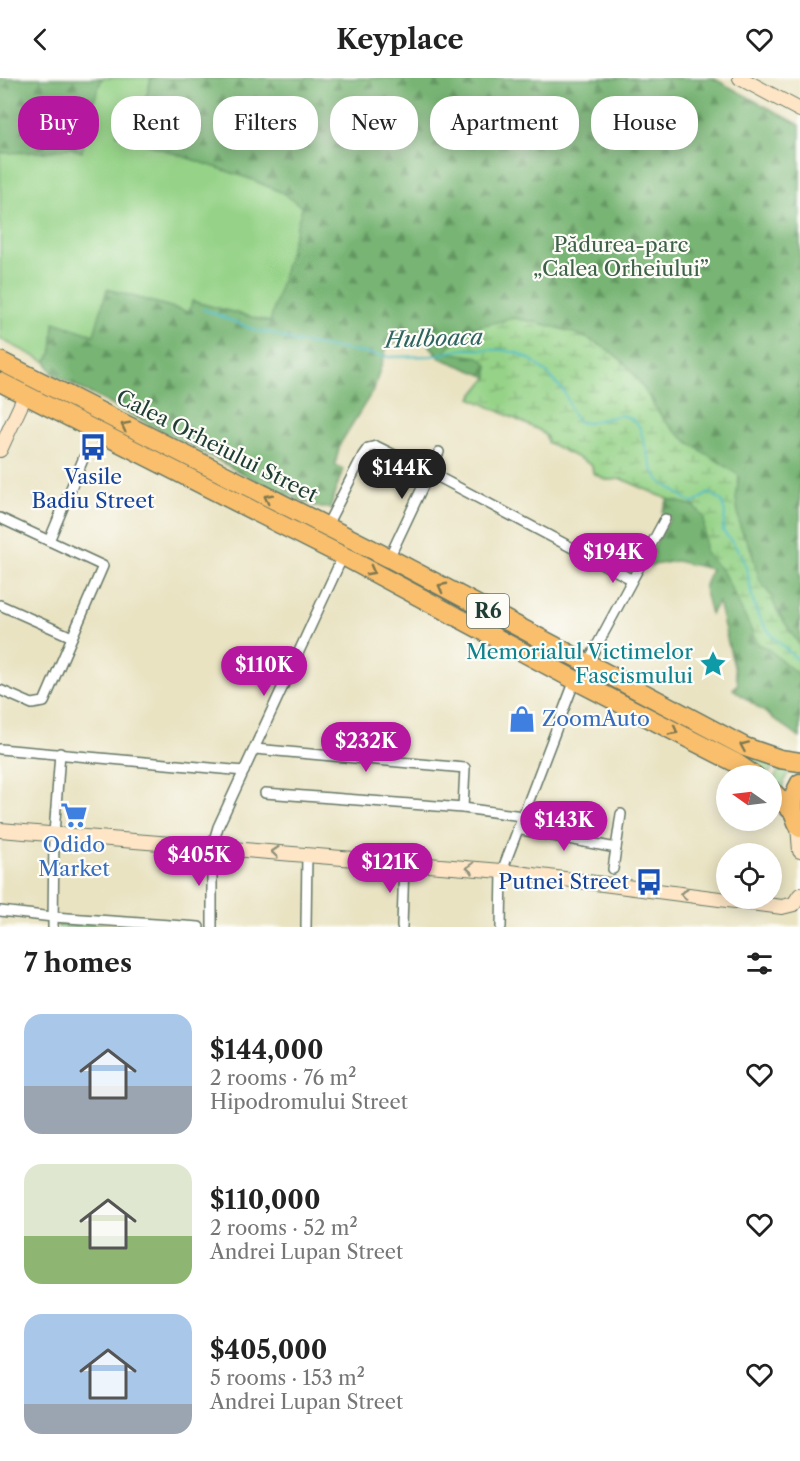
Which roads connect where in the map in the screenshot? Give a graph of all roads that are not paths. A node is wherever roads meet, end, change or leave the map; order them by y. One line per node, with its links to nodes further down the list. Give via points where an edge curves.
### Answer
1 (740, 78): 2 (street)
2 (800, 110)
3 (0, 361): 9 (highway, Calea Orheiului Street / R6, one-way to 3)
4 (0, 382): 5 (highway, Calea Orheiului Street)
5 (25, 396): 6 (street); 9 (highway, Calea Orheiului Street / R6)
6 (0, 450)
7 (439, 452): 10 (street)
8 (84, 457): 14 (street)
9 (174, 460): 13 (highway, Calea Orheiului Street / R6, one-way to 9); 15 (highway, Calea Orheiului Street / R6)
10 (429, 472): 13 (street, via 382,448 368,448); 16 (street); 17 (street)
11 (0, 518): 14 (street)
12 (665, 519): 17 (street)
13 (326, 527): 16 (highway, Calea Orheiului Street / R6)
14 (50, 541): 19 (street, via 103,566)
15 (343, 556): 21 (highway, Calea Orheiului Street / R6, one-way to 21); 24 (street)
16 (389, 558): 20 (highway, Calea Orheiului Street / R6, one-way to 16)
17 (631, 579): 20 (street)
18 (0, 605): 19 (street)
19 (72, 637): 22 (street, via 44,702 32,704)
20 (587, 664): 26 (highway, Calea Orheiului Street / R6, one-way to 20, via 745,747)
21 (574, 680): 27 (highway, Calea Orheiului Street / R6, one-way to 27); 34 (street)
22 (0, 690)
23 (0, 749): 25 (street)
24 (255, 749): 28 (street); 32 (street, via 465,768)
25 (60, 753): 28 (street); 38 (street)
26 (800, 762)
27 (739, 765)
28 (244, 771): 39 (street)
29 (800, 783): 35 (highway, via 793,798)
30 (265, 793): 32 (street)
31 (782, 804): 35 (highway)
32 (463, 808): 34 (street)
33 (621, 814): 40 (street)
34 (522, 816): 36 (street)
35 (797, 822): 41 (street)
36 (517, 829): 40 (street); 45 (street)
37 (0, 830): 38 (street)
38 (54, 834): 39 (street); 49 (street)
39 (213, 847): 42 (street, one-way to 39); 51 (street)
40 (616, 848): 44 (street)
41 (800, 851)
42 (307, 854): 43 (street); 52 (street)
43 (404, 862): 45 (street, one-way to 43); 53 (street)
44 (613, 869)
45 (502, 871): 47 (street, one-way to 45, via 794,904 782,907); 54 (street)
46 (800, 888): 47 (street)
47 (800, 896)
48 (0, 911): 49 (street)
49 (53, 922): 50 (street)
50 (199, 927)
51 (212, 927)
52 (306, 927)
53 (402, 927)
54 (501, 927)

